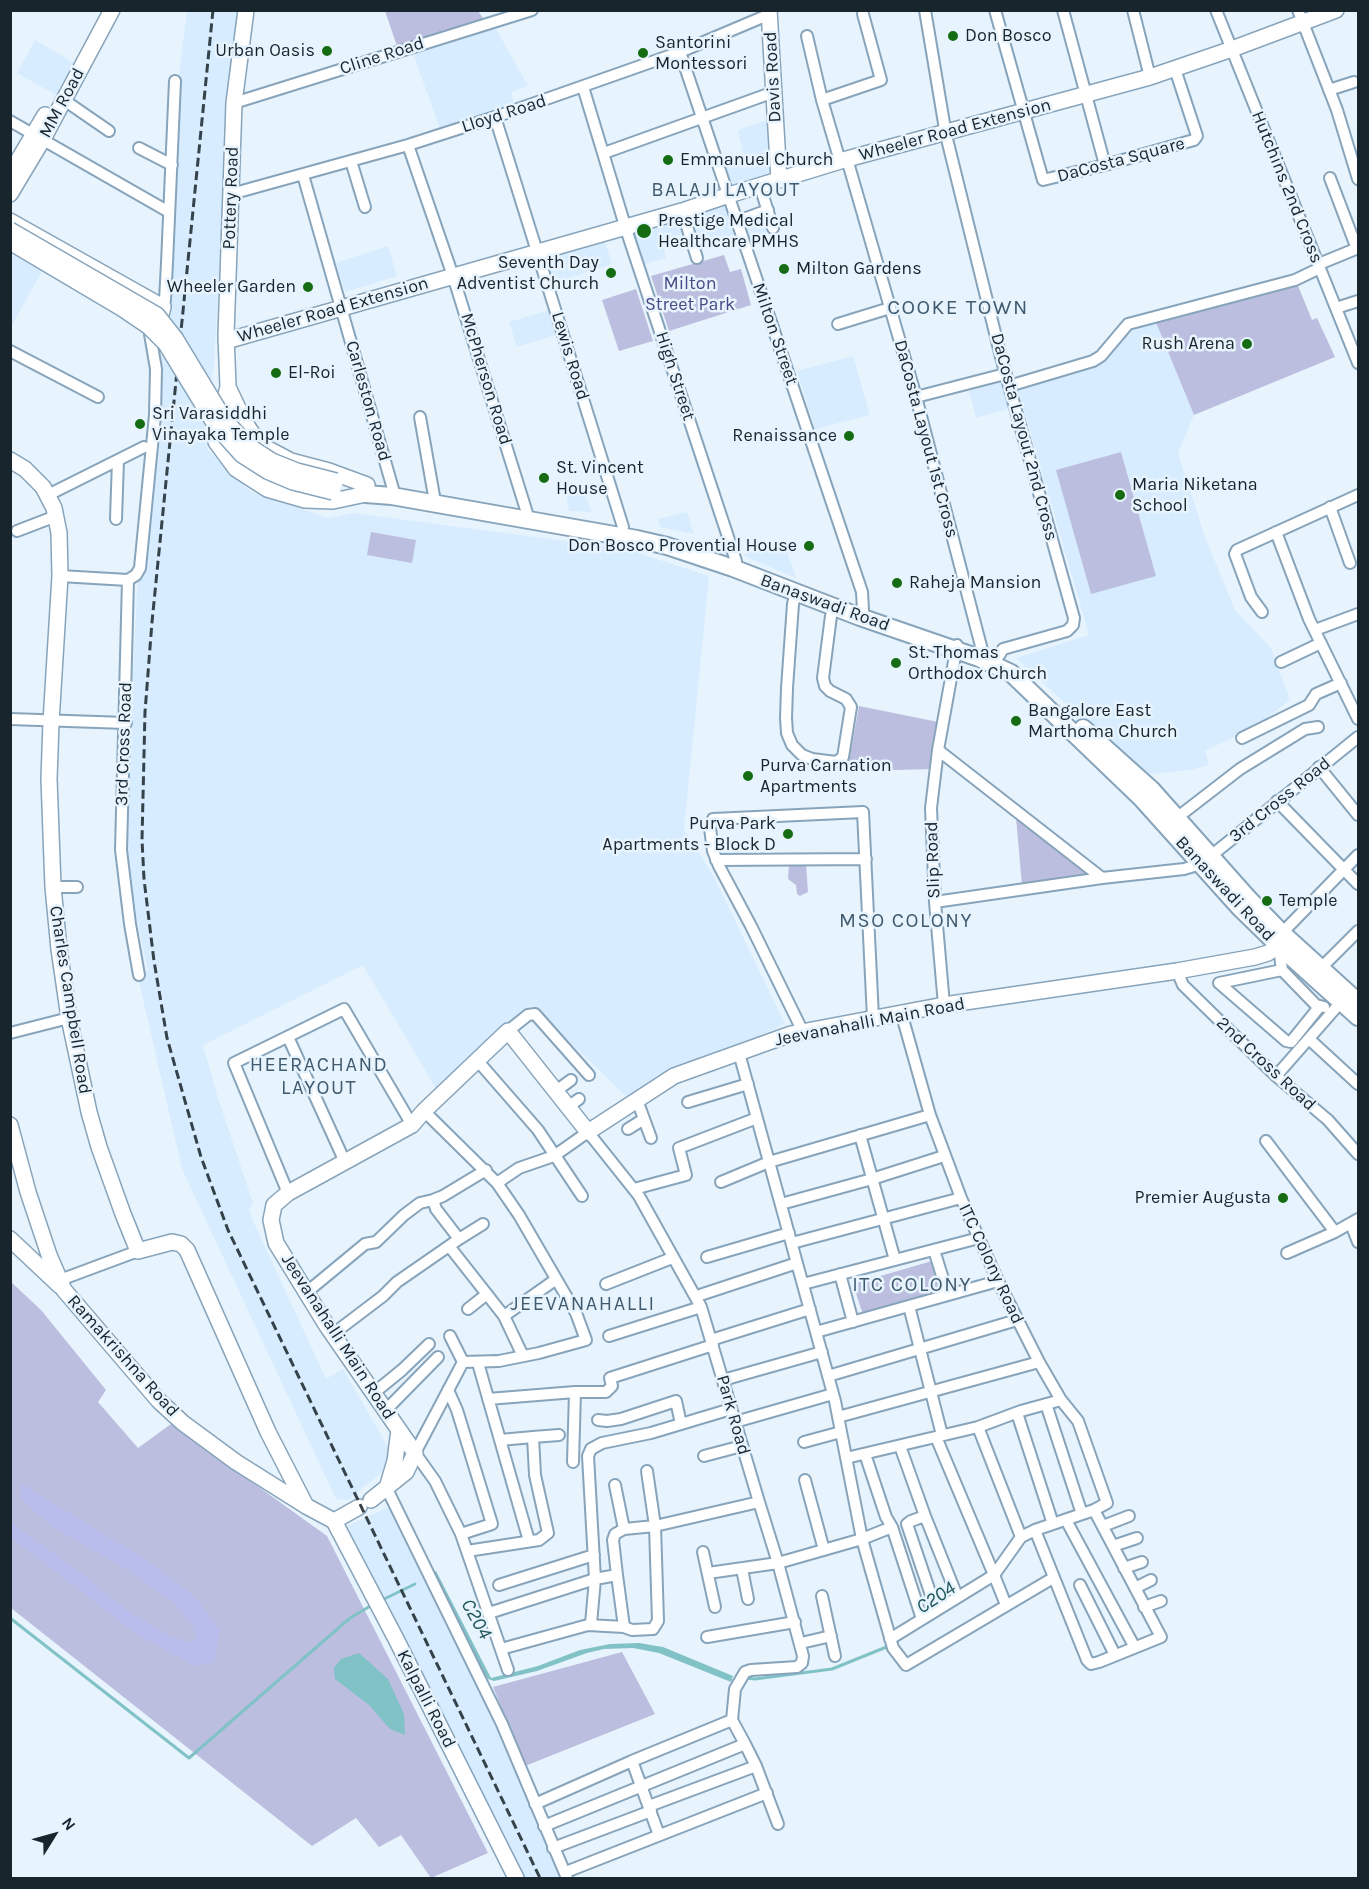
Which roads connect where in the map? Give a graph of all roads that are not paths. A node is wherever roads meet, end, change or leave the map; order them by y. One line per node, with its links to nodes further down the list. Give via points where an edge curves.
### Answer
1 (104, 10): 34 (street, MM Road)
2 (112, 10): 25 (street, MM Road)
3 (532, 10): 27 (street, Cline Road)
4 (925, 10): 33 (street, DaCosta Layout 2nd Cross)
5 (994, 10): 28 (street)
6 (1064, 10): 24 (street)
7 (1133, 10): 18 (street)
8 (1216, 10): 15 (street, Hutchins 2nd Cross)
9 (1336, 10): 13 (street, Wheeler Road Extension)
10 (250, 12): 27 (street, Pottery Road)
11 (770, 12): 16 (street, Lloyd Road); 23 (street, Davis Road)
12 (863, 14): 26 (street, via 881,80)
13 (1301, 16): 15 (street, Wheeler Road Extension); 22 (street)
14 (807, 36): 26 (street)
15 (1232, 49): 17 (street, Wheeler Road Extension); 65 (street, Hutchins 2nd Cross)
16 (680, 52): 21 (street, Lloyd Road); 30 (street, Milton Street)
17 (1175, 69): 18 (street, Wheeler Road Extension); 41 (street, DaCosta Square, via 1197,136 1191,143)
18 (1150, 77): 24 (street, Wheeler Road Extension)
19 (175, 81): 40 (street)
20 (1354, 82): 22 (street)
21 (584, 87): 29 (street, Lloyd Road); 37 (street, High Street)
22 (1329, 90): 45 (street)
23 (774, 92): 30 (street); 46 (street, Davis Road)
24 (1086, 95): 28 (street, Wheeler Road Extension); 41 (street)
25 (63, 100): 32 (street); 34 (street, MM Road)
26 (822, 100): 38 (street)
27 (234, 103): 49 (street, Pottery Road)
28 (1022, 111): 33 (street, Wheeler Road Extension); 41 (street, DaCosta Square, via 1043,180)
29 (495, 117): 35 (street, Lloyd Road); 63 (street, Lewis Road)
30 (703, 118): 37 (street); 50 (street, Milton Street)
31 (10, 121): 34 (street)
32 (109, 131)
33 (945, 132): 38 (street, Wheeler Road Extension); 77 (street, DaCosta Layout 2nd Cross)
34 (38, 137): 42 (street, MM Road); 48 (street, MM Road); 54 (street)
35 (408, 145): 39 (street, Lloyd Road); 66 (street, McPherson Road)
36 (139, 148): 40 (street)
37 (604, 153): 57 (street, High Street)
38 (844, 160): 46 (street, Wheeler Road Extension); 70 (street, DaCosta Layout 1st Cross)
39 (351, 161): 43 (street, Lloyd Road); 51 (street)
40 (172, 165): 54 (street)
41 (1105, 165)
42 (10, 174)
43 (303, 175): 49 (street, Lloyd Road); 69 (street, Carleston Road)
44 (1330, 178): 62 (street)
45 (1359, 179)
46 (779, 180): 47 (street, Wheeler Road Extension)
47 (760, 186): 50 (street, Wheeler Road Extension); 52 (street)
48 (10, 194)
49 (231, 194): 74 (street, Pottery Road)
50 (729, 195): 53 (street, Wheeler Road Extension); 56 (street, Milton Street)
51 (366, 207)
52 (768, 210): 56 (street); 58 (street)
53 (682, 211): 57 (street, Wheeler Road Extension); 64 (street)
54 (169, 212): 68 (street)
55 (10, 220): 68 (street)
56 (738, 221): 107 (street, Milton Street, via 862,592)
57 (625, 226): 63 (street, Wheeler Road Extension); 99 (street, High Street)
58 (774, 228)
59 (10, 230): 86 (street, bridge, via 157,315 225,419 249,446 272,461)
60 (10, 242): 86 (street, bridge, via 148,326 166,344 216,426 242,455 293,482)
61 (10, 249): 73 (street)
62 (1358, 249): 65 (street)
63 (538, 251): 66 (street, Wheeler Road Extension); 96 (street, Lewis Road)
64 (697, 258)
65 (1320, 266): 71 (street, Hutchins 2nd Cross); 78 (street, via 1295,280 1128,324 1093,361)
66 (453, 276): 69 (street, Wheeler Road Extension); 93 (street, McPherson Road)
67 (1359, 301): 71 (street)
68 (163, 307): 73 (street, via 158,326)
69 (342, 307): 74 (street, Wheeler Road Extension); 87 (street, Carleston Road)
70 (890, 308): 72 (street); 81 (street, DaCosta Layout 1st Cross)
71 (1336, 308): 76 (street, Hutchins 2nd Cross)
72 (837, 324)
73 (150, 334): 102 (street, via 156,369 155,415 140,568)
74 (226, 341): 79 (street, Pottery Road)
75 (10, 351): 80 (street)
76 (1359, 363)
77 (1005, 374): 78 (street, DaCosta Layout 2nd Cross); 81 (street)
78 (1009, 386): 113 (street, DaCosta Layout 2nd Cross, via 1074,618 1067,631)
79 (228, 387): 88 (street, Pottery Road, via 259,444 291,461 329,471); 88 (street, Pottery Road, via 216,442 236,469 267,489 305,500 333,501)
80 (98, 397)
81 (916, 398): 113 (street, DaCosta Layout 1st Cross)
82 (420, 417): 91 (street)
83 (144, 447): 85 (street)
84 (10, 460): 89 (street, Charles Campbell Road, via 33,476)
85 (118, 460): 89 (street); 95 (street)
86 (334, 487): 88 (street)
87 (393, 489): 88 (main road, Banaswadi Road); 91 (main road, Banaswadi Road)
88 (367, 490): 103 (main road, Banaswadi Road, via 667,546)
89 (48, 495): 94 (street, Charles Campbell Road)
90 (1359, 495): 92 (street)
91 (434, 496): 93 (main road, Banaswadi Road)
92 (1329, 507): 98 (street); 100 (street)
93 (527, 513): 96 (main road, Banaswadi Road)
94 (56, 516): 97 (street); 101 (street, Charles Campbell Road)
95 (116, 519)
96 (623, 527): 99 (main road, Banaswadi Road)
97 (17, 531)
98 (1276, 532): 105 (street, via 1235,554 1251,597); 109 (street)
99 (736, 561): 107 (main road, Banaswadi Road)
100 (1350, 563)
101 (60, 576): 102 (street); 118 (street, Charles Campbell Road)
102 (128, 580): 119 (street, 3rd Cross Road)
103 (796, 592): 104 (main road, Banaswadi Road); 106 (street)
104 (834, 607): 106 (street, via 823,678 825,686 846,699 851,707 843,757 836,762 802,755 787,733); 107 (main road, Banaswadi Road)
105 (1262, 612)
106 (792, 614): 112 (street, via 786,620)
107 (861, 614): 111 (main road, Banaswadi Road)
108 (1359, 614): 109 (street)
109 (1315, 630): 110 (street)
110 (1321, 643): 114 (street); 115 (street)
111 (957, 646): 113 (main road, Banaswadi Road); 123 (street, Slip Road)
112 (783, 649)
113 (988, 657): 127 (main road, Banaswadi Road, via 1015,664 1152,790)
114 (1281, 662)
115 (1341, 683): 116 (street); 122 (street, via 1316,694 1309,705)
116 (1359, 718)
117 (10, 719): 118 (street)
118 (51, 722): 119 (street); 135 (street, Charles Campbell Road, via 49,815)
119 (126, 723): 143 (street, 3rd Cross Road, via 121,850)
120 (1318, 727): 127 (street, via 1305,729 1240,769)
121 (1359, 737): 124 (street, 3rd Cross Road)
122 (1242, 738)
123 (938, 750): 133 (street); 137 (street, Slip Road, via 931,808)
124 (1319, 767): 125 (street, 3rd Cross Road); 126 (street)
125 (1277, 801): 131 (street, 3rd Cross Road); 132 (street)
126 (1359, 815)
127 (1172, 822): 131 (main road, Banaswadi Road)
128 (1359, 855): 132 (street)
129 (866, 859): 130 (street); 130 (street, via 863,812 713,819 710,828); 151 (street)
130 (716, 860): 153 (street)
131 (1206, 860): 133 (street, via 1184,869); 139 (main road, Banaswadi Road)
132 (1344, 870): 134 (street); 139 (street)
133 (1102, 878): 137 (street)
134 (1359, 884)
135 (53, 887): 136 (street); 150 (street, Charles Campbell Road)
136 (77, 887)
137 (935, 902): 145 (street, Slip Road)
138 (1359, 931): 140 (street)
139 (1280, 939): 140 (main road, Banaswadi Road); 141 (street); 142 (street, Jeevanahalli Main Road, via 1268,953); 146 (main road, Banaswadi Road)
140 (1321, 968): 144 (main road, Banaswadi Road)
141 (1282, 970): 147 (street); 147 (street, via 1219,983 1286,1041 1291,1042)
142 (1177, 971): 145 (street, Jeevanahalli Main Road); 160 (street, 2nd Cross Road, via 1183,985)
143 (139, 975)
144 (1359, 1002)
145 (944, 1005): 148 (street, Jeevanahalli Main Road)
146 (1339, 1005): 147 (street); 149 (main road, Banaswadi Road); 156 (street)
147 (1320, 1006)
148 (901, 1012): 151 (street, Jeevanahalli Main Road); 168 (street, ITC Colony Road)
149 (1359, 1017)
150 (69, 1018): 154 (street); 204 (street, Charles Campbell Road, via 96,1138)
151 (873, 1018): 153 (street, Jeevanahalli Main Road)
152 (508, 1031): 158 (street, Jeevanahalli Main Road); 159 (street, via 535,1014); 164 (street)
153 (803, 1032): 157 (street, Jeevanahalli Main Road)
154 (10, 1033)
155 (288, 1037): 172 (street, via 344,1008); 181 (street); 188 (street, via 234,1063)
156 (1309, 1039): 160 (street); 163 (street)
157 (739, 1053): 162 (street); 165 (street, Jeevanahalli Main Road, via 674,1076)
158 (477, 1060): 167 (street, Jeevanahalli Main Road); 179 (street, via 538,1130)
159 (589, 1075)
160 (1276, 1076): 178 (street, 2nd Cross Road, via 1328,1120)
161 (572, 1080): 164 (street)
162 (748, 1084): 166 (street); 169 (street)
163 (1359, 1084)
164 (556, 1091): 174 (street, via 574,1103)
165 (637, 1100): 170 (street); 174 (street, Jeevanahalli Main Road)
166 (688, 1102)
167 (424, 1111): 172 (street, Jeevanahalli Main Road); 183 (street)
168 (930, 1115): 175 (street); 180 (street, ITC Colony Road)
169 (757, 1118): 182 (street); 187 (street, via 679,1148 686,1175)
170 (644, 1119): 173 (street); 176 (street)
171 (10, 1125): 215 (street, Ramakrishna Road, via 28,1192)
172 (412, 1125): 181 (street, Jeevanahalli Main Road)
173 (628, 1129)
174 (588, 1132): 179 (street); 187 (street, Park Road)
175 (860, 1135): 182 (street); 184 (street)
176 (651, 1138)
177 (1266, 1141): 196 (street)
178 (1359, 1154)
179 (554, 1156): 186 (street, via 519,1168); 189 (street)
180 (944, 1156): 184 (street); 190 (street, ITC Colony Road)
181 (345, 1162): 188 (street, Jeevanahalli Main Road)
182 (769, 1162): 185 (street); 192 (street)
183 (486, 1170): 186 (street); 191 (street)
184 (872, 1179): 192 (street); 193 (street)
185 (721, 1182)
186 (497, 1183): 211 (street)
187 (634, 1189): 207 (street, Park Road)
188 (288, 1193): 216 (street, Jeevanahalli Main Road, via 274,1205 271,1220 276,1243)
189 (582, 1196)
190 (961, 1198): 193 (street); 198 (street, ITC Colony Road)
191 (433, 1200): 200 (street); 216 (street, via 420,1203 376,1242 365,1244)
192 (781, 1204): 197 (street)
193 (884, 1218): 197 (street); 208 (street)
194 (1355, 1221): 196 (street); 201 (street)
195 (483, 1224): 200 (street)
196 (1335, 1232): 205 (street)
197 (790, 1238): 206 (street); 209 (street)
198 (980, 1238): 203 (street); 212 (street, ITC Colony Road)
199 (10, 1239): 215 (street)
200 (459, 1239): 202 (street)
201 (1359, 1242)
202 (449, 1246): 217 (street); 227 (street)
203 (934, 1250): 208 (street); 218 (street)
204 (138, 1251): 215 (street); 278 (street, via 172,1242 188,1250 268,1432)
205 (1287, 1253)
206 (707, 1257)
207 (672, 1258): 213 (street); 219 (street, Park Road)
208 (895, 1260): 210 (street)
209 (797, 1263): 214 (street); 219 (street)
210 (840, 1274): 214 (street); 225 (street)
211 (555, 1280): 223 (street); 235 (street, via 576,1314 586,1340)
212 (998, 1281): 218 (street); 224 (street, ITC Colony Road)
213 (606, 1284)
214 (803, 1284): 222 (street)
215 (62, 1285): 278 (street, Ramakrishna Road, via 170,1412 236,1462)
216 (307, 1292): 227 (street, Jeevanahalli Main Road)
217 (487, 1294): 221 (street); 223 (street)
218 (948, 1295): 220 (street)
219 (699, 1301): 229 (street); 230 (street, Park Road)
220 (909, 1306): 225 (street); 232 (street)
221 (468, 1308)
222 (810, 1309): 226 (street); 230 (street)
223 (504, 1316): 235 (street)
224 (1017, 1320): 232 (street); 237 (street, ITC Colony Road)
225 (853, 1322): 226 (street)
226 (816, 1332): 233 (street)
227 (333, 1334): 242 (street, Jeevanahalli Main Road)
228 (450, 1336): 236 (street)
229 (609, 1336)
230 (712, 1342): 240 (street, Park Road); 243 (street, via 610,1378 612,1386 606,1392)
231 (429, 1344): 242 (street)
232 (920, 1348): 239 (street); 244 (street)
233 (822, 1352): 239 (street); 240 (street)
234 (438, 1356): 250 (street)
235 (523, 1356): 238 (street)
236 (463, 1362): 238 (street); 241 (street)
237 (1039, 1362): 244 (street); 247 (street, ITC Colony Road)
238 (477, 1363): 246 (street)
239 (828, 1376): 245 (street)
240 (723, 1380): 249 (street, Park Road)
241 (448, 1390): 268 (street); 291 (street, via 492,1524)
242 (375, 1392): 250 (street, Jeevanahalli Main Road)
243 (575, 1392): 246 (street); 266 (street)
244 (931, 1392): 252 (street); 260 (street)
245 (833, 1394): 252 (street); 254 (street)
246 (488, 1399): 262 (street)
247 (1061, 1400): 248 (street); 279 (street, ITC Colony Road, via 1078,1421 1107,1503)
248 (1046, 1404): 251 (street); 280 (street)
249 (731, 1409): 254 (street, Park Road); 255 (street)
250 (386, 1410): 257 (street, Jeevanahalli Main Road)
251 (1017, 1413): 256 (street); 285 (street)
252 (838, 1417): 258 (street)
253 (598, 1420): 255 (street, via 621,1419 676,1401)
254 (735, 1422): 264 (street, Park Road)
255 (681, 1424): 267 (street)
256 (978, 1427): 260 (street); 292 (street)
257 (399, 1430): 268 (street, Jeevanahalli Main Road); 276 (street)
258 (841, 1432): 263 (street); 271 (street)
259 (559, 1435): 261 (street)
260 (939, 1436): 265 (street); 307 (street)
261 (533, 1437): 262 (street); 295 (street, via 535,1475 548,1533)
262 (500, 1440): 295 (street)
263 (804, 1442)
264 (742, 1446): 270 (street); 277 (street, Park Road)
265 (900, 1446): 269 (street); 281 (street)
266 (573, 1447): 267 (street); 272 (street)
267 (591, 1449): 300 (street, via 588,1456)
268 (415, 1453): 276 (street, via 406,1472); 291 (street, via 435,1481)
269 (864, 1454): 271 (street); 288 (street)
270 (704, 1456)
271 (846, 1458): 294 (street)
272 (573, 1462)
273 (648, 1471): 286 (street)
274 (805, 1480): 297 (street)
275 (615, 1485): 289 (street)
276 (387, 1489): 284 (street); 342 (street, via 502,1724)
277 (759, 1502): 286 (street); 302 (street, Park Road)
278 (306, 1506): 284 (street, Ramakrishna Road)
279 (1094, 1510): 280 (street); 287 (street)
280 (1082, 1514): 283 (street)
281 (925, 1516): 315 (street); 321 (street, via 907,1524)
282 (1129, 1516): 287 (street)
283 (1066, 1520): 285 (street); 331 (street)
284 (334, 1521): 349 (street, Kalpalli Road)
285 (1053, 1524): 290 (street)
286 (655, 1526): 289 (street); 326 (street, via 658,1621 649,1630)
287 (1103, 1526): 296 (street)
288 (892, 1527): 294 (street); 323 (street)
289 (624, 1529): 306 (street, via 613,1540)
290 (1035, 1530): 292 (street); 308 (street)
291 (461, 1534): 298 (street)
292 (1021, 1537): 307 (street)
293 (1137, 1538): 296 (street)
294 (862, 1539): 297 (street); 329 (street)
295 (529, 1541): 298 (street)
296 (1113, 1546): 303 (street)
297 (824, 1550): 302 (street)
298 (467, 1551): 322 (street)
299 (703, 1552): 305 (street)
300 (594, 1555): 309 (street); 311 (street)
301 (1142, 1562): 303 (street)
302 (778, 1563): 304 (street); 324 (street, Park Road)
303 (1124, 1568): 313 (street)
304 (742, 1569): 305 (street); 316 (street)
305 (708, 1573): 320 (street)
306 (616, 1575): 309 (street); 326 (street)
307 (994, 1575): 315 (street); 318 (street)
308 (1053, 1578): 318 (street); 333 (street, via 1087,1660 1091,1664)
309 (595, 1579): 322 (street); 325 (street)
310 (1151, 1581): 313 (street)
311 (499, 1585)
312 (1080, 1585): 333 (street)
313 (1135, 1588): 319 (street)
314 (822, 1596): 327 (street)
315 (957, 1596): 321 (street)
316 (748, 1599)
317 (1161, 1601): 319 (street)
318 (1006, 1605): 329 (street, via 906,1665)
319 (1144, 1606): 331 (street, via 1161,1637)
320 (715, 1607)
321 (936, 1610): 323 (street)
322 (489, 1613): 332 (street)
323 (922, 1619): 329 (street)
324 (795, 1622): 328 (street); 330 (street, Park Road)
325 (591, 1624): 326 (street); 332 (street)
326 (624, 1627)
327 (831, 1636): 330 (street); 334 (street)
328 (707, 1637)
329 (891, 1642)
330 (801, 1643): 336 (street, via 800,1665 748,1671 741,1676 735,1689)
331 (1134, 1646): 333 (street)
332 (501, 1649): 335 (street)
333 (1115, 1654)
334 (835, 1656)
335 (508, 1670)
336 (732, 1720): 337 (street); 338 (street)
337 (745, 1744): 339 (street); 340 (street)
338 (632, 1761): 340 (street); 342 (street)
339 (756, 1766): 341 (street); 343 (street)
340 (642, 1787): 343 (street); 345 (street)
341 (767, 1793): 344 (street); 346 (street)
342 (535, 1804): 345 (street)
343 (650, 1809): 346 (street); 347 (street)
344 (778, 1824)
345 (544, 1826): 347 (street)
346 (659, 1835): 348 (street)
347 (553, 1848): 348 (street)
348 (569, 1874)
349 (516, 1878)

